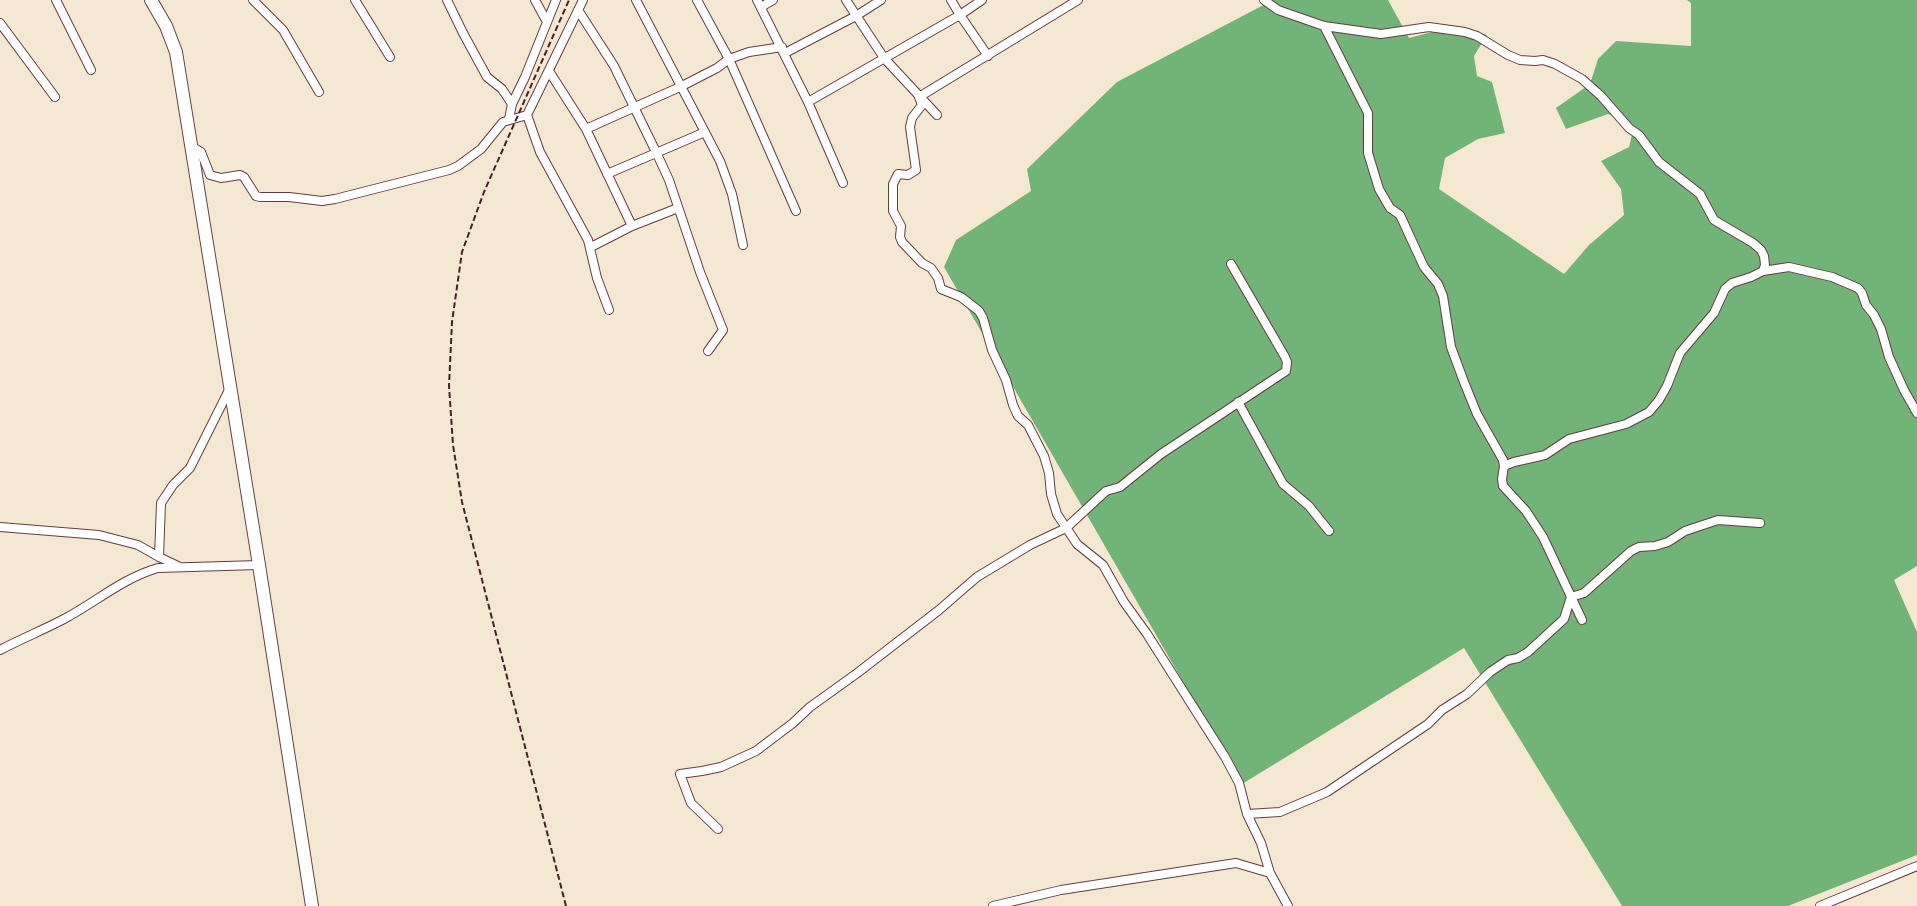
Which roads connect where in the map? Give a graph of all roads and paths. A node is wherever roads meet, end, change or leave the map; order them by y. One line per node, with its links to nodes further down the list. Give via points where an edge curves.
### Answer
1 (56, 0): 30 (street)
2 (151, 0): 44 (street, via 166,26 176,52)
3 (253, 0): 33 (street, via 283,30)
4 (355, 0): 27 (street)
5 (447, 0): 37 (street, via 487,76 502,89)
6 (535, 0): 22 (street)
7 (556, 0): 22 (street)
8 (583, 0): 19 (street)
9 (636, 0): 32 (street)
10 (697, 0): 29 (street)
11 (773, 0): 18 (street)
12 (846, 0): 21 (street)
13 (881, 0): 21 (street)
14 (951, 0): 20 (street)
15 (982, 0): 20 (street)
16 (1078, 0): 26 (street)
17 (1264, 0): 24 (street, via 1278,10)
18 (759, 3): 25 (street)
19 (578, 10): 31 (street); 38 (street, via 614,66)
20 (960, 15): 26 (street); 28 (street)
21 (856, 16): 25 (street); 28 (street)
22 (547, 22): 37 (street)
23 (0, 23): 34 (street)
24 (1324, 26): 54 (street, via 1381,34 1429,27 1465,32 1520,60 1543,60 1582,79 1629,128 1639,135 1660,162 1700,194 1714,220 1761,250 1765,261); 60 (street, via 1368,113 1368,153 1379,189 1390,208 1400,215 1424,267 1438,284 1443,296 1451,347 1477,414 1500,453)
25 (783, 50): 29 (street, via 749,52); 36 (street)
26 (988, 56): 35 (street)
27 (390, 57)
28 (884, 58): 35 (street); 36 (street)
29 (729, 59): 32 (street); 49 (street)
30 (90, 70)
31 (549, 71): 39 (street); 42 (street)
32 (682, 86): 38 (street); 43 (street)
33 (319, 92)
34 (54, 97)
35 (919, 97): 40 (street); 63 (street, via 922,105 912,118 910,126 916,170 908,175 898,174 893,184 893,211 901,226 900,237 922,263 931,268 938,278 941,289 961,297 979,311 983,318 1013,405 1018,416 1028,425 1044,456 1057,514)
36 (808, 102): 47 (street)
37 (512, 104): 41 (street)
38 (635, 108): 42 (street); 45 (street)
39 (527, 115): 41 (street); 52 (street, via 540,152)
40 (937, 115)
41 (509, 119): 44 (street, via 503,122 481,149 458,166 349,197 322,201 256,196 240,174 221,178 210,175 201,152)
42 (586, 129): 46 (street)
43 (705, 132): 45 (street); 51 (street, via 720,161 732,194)
44 (191, 146): 57 (street)
45 (657, 154): 46 (street); 48 (street)
46 (607, 174): 50 (street)
47 (843, 183)
48 (678, 208): 50 (street); 56 (street, via 723,330)
49 (796, 211)
50 (632, 226): 52 (street)
51 (743, 245)
52 (591, 247): 55 (street, via 597,278)
53 (1231, 264): 58 (street, via 1287,362 1286,371)
54 (1763, 271): 59 (street, via 1789,267 1809,270 1858,288 1881,329 1889,357); 60 (street, via 1732,283 1725,289 1714,313 1680,353 1667,386 1649,412 1626,424 1569,440 1545,455)
55 (609, 310)
56 (708, 351)
57 (230, 387): 65 (street, via 190,468 173,485 161,503); 66 (street)
58 (1238, 402): 63 (street, via 1161,454 1120,487 1106,491); 64 (street, via 1283,484 1309,506)
59 (1917, 412)
60 (1504, 466): 68 (street, via 1504,486 1544,537)
61 (1760, 523): 68 (street, via 1718,520 1685,530 1668,542 1631,550 1584,594)
62 (1, 526): 65 (street, via 99,534 138,545)
63 (1066, 528): 71 (street, via 1077,544 1103,565 1124,602 1225,756 1239,783); 72 (street, via 1030,545 977,577 939,610 756,751 721,767 680,774 691,803)
64 (1329, 531)
65 (159, 557): 67 (street)
66 (259, 565): 67 (street); 75 (street)
67 (180, 567): 70 (street, via 158,568 130,578 64,619)
68 (1571, 597): 69 (street); 71 (street, via 1564,619 1528,652 1508,660 1490,672 1467,694 1442,710 1428,724 1327,792 1280,812)
69 (1582, 620)
70 (0, 650)
71 (1247, 814): 74 (street, via 1261,843)
72 (718, 829)
73 (1916, 868): 78 (street)
74 (1270, 873): 76 (street, via 1236,863 1061,890); 77 (street)
75 (312, 906)
76 (994, 906)
77 (1288, 906)
78 (1820, 906)

